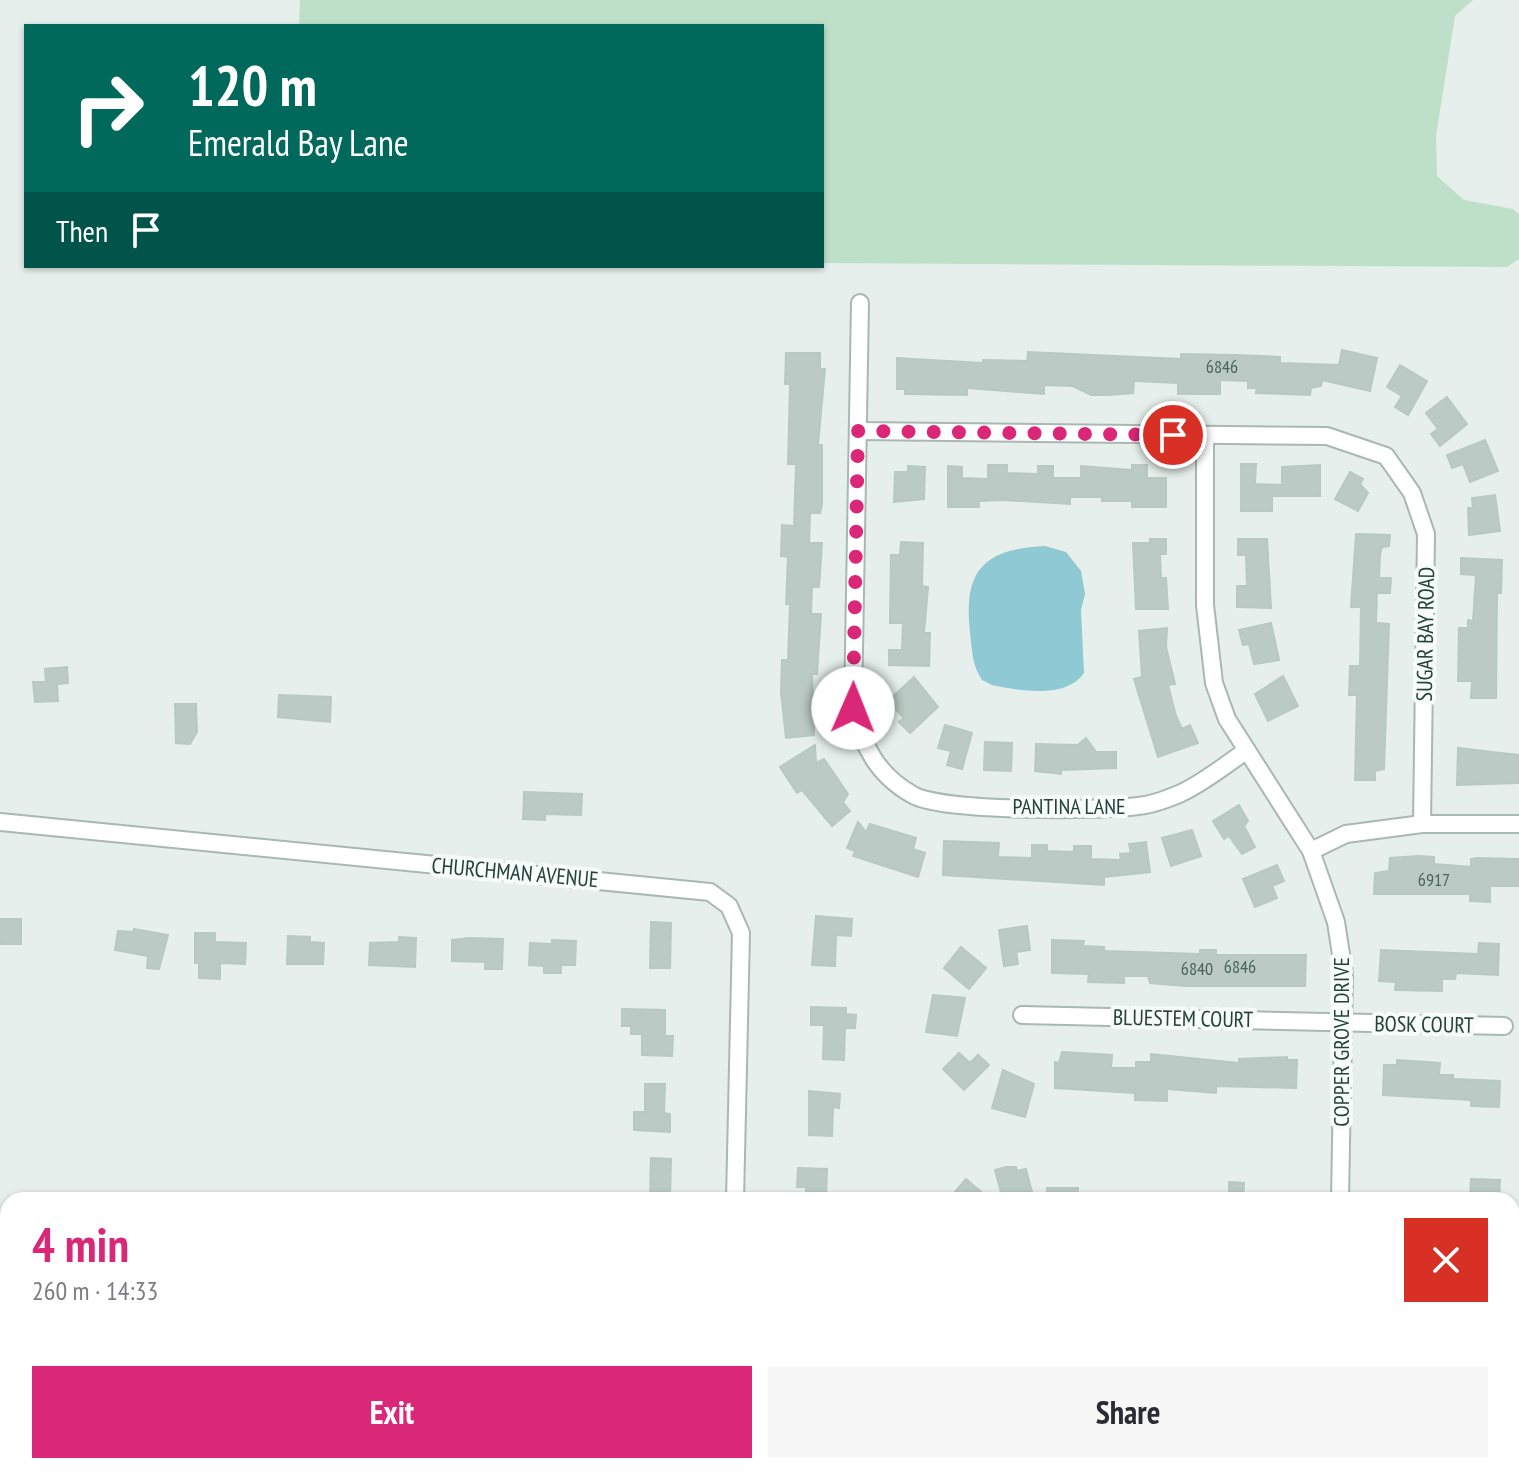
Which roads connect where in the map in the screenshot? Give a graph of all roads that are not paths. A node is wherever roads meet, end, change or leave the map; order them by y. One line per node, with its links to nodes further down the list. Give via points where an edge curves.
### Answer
1 (860, 303): 2 (street)
2 (858, 431): 3 (street); 4 (street, PANTINA LANE, via 853,708 863,744 885,775 916,797 950,805 1111,809 1180,794)
3 (1205, 435): 4 (street, COPPER GROVE DRIVE, via 1205,605 1214,683); 6 (street, SUGAR BAY ROAD, via 1327,436 1386,456 1412,493 1426,534)
4 (1246, 751): 8 (street, COPPER GROVE DRIVE)
5 (0, 822): 12 (street, CHURCHMAN AVENUE, via 710,892 729,906 741,933)
6 (1422, 824): 7 (street); 8 (street, via 1346,834)
7 (1519, 824)
8 (1311, 851): 10 (street, COPPER GROVE DRIVE, via 1336,922)
9 (1022, 1015): 10 (street, BLUESTEM COURT)
10 (1344, 1022): 11 (street, BOSK COURT); 13 (street, COPPER GROVE DRIVE)
11 (1504, 1026)
12 (735, 1192)
13 (1340, 1192)

